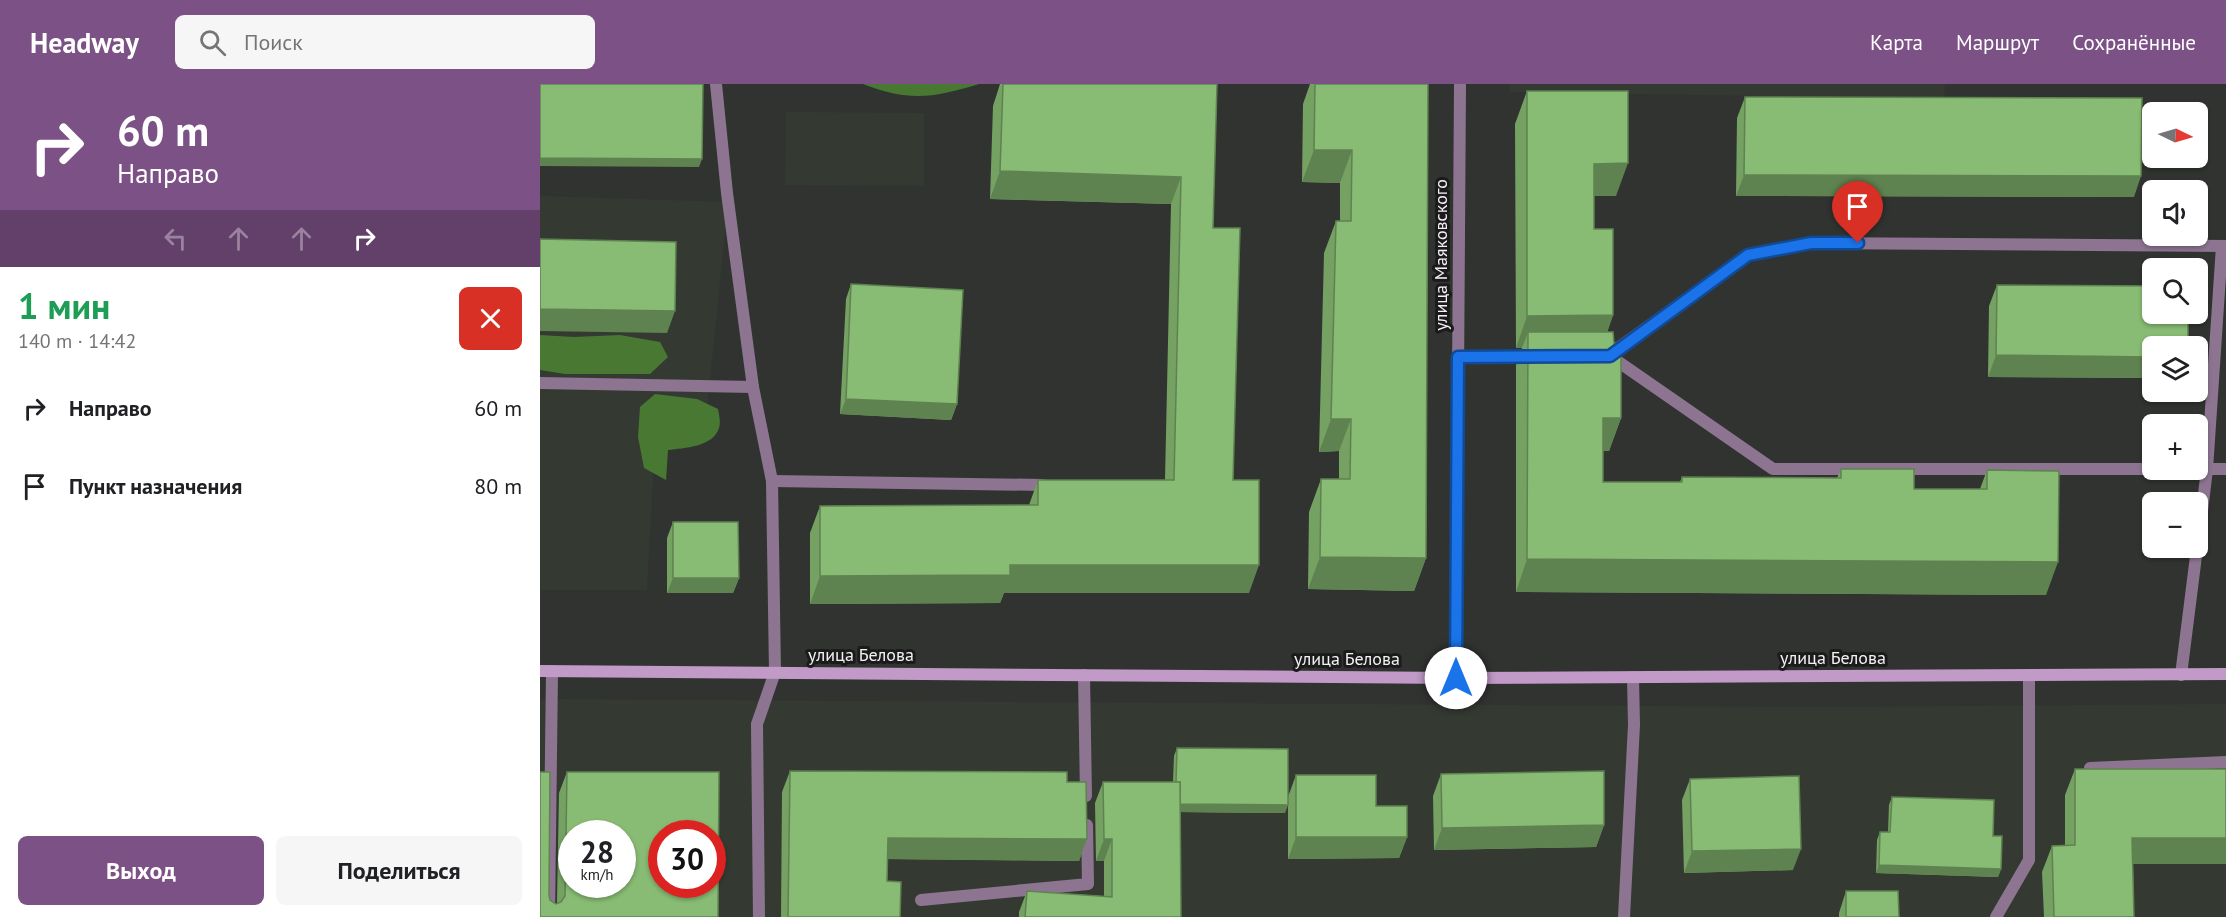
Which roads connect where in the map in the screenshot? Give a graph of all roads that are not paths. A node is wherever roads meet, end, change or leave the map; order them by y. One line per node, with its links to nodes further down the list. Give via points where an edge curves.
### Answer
1 (716, 84): 7 (street)
2 (1460, 84): 5 (street, улица Маяковского)
3 (2224, 246): 8 (street); 9 (street, via 1811,243 1748,255 1604,356 1773,469)
4 (1540, 356): 5 (street)
5 (1458, 357): 22 (street, улица Маяковского)
6 (540, 383): 7 (street)
7 (753, 387): 12 (street)
8 (2207, 414)
9 (2142, 469)
10 (2208, 469): 11 (street)
11 (2226, 469)
12 (772, 481): 13 (street); 16 (street)
13 (1042, 485)
14 (2196, 558): 20 (street)
15 (546, 671): 16 (main road, улица Белова); 26 (street)
16 (775, 672): 18 (main road, улица Белова); 27 (street, via 757,724)
17 (2226, 674): 20 (main road, улица Белова)
18 (1084, 675): 22 (main road, улица Белова); 25 (street, via 1088,884)
19 (2029, 675): 20 (main road, улица Белова); 21 (main road, улица Белова); 29 (street, via 2029,860)
20 (2181, 675)
21 (1633, 677): 22 (main road, улица Белова); 28 (street)
22 (1456, 678)
23 (2226, 762): 24 (street)
24 (2090, 768)
25 (921, 900)
26 (549, 917)
27 (759, 917)
28 (1624, 917)
29 (1996, 917)

